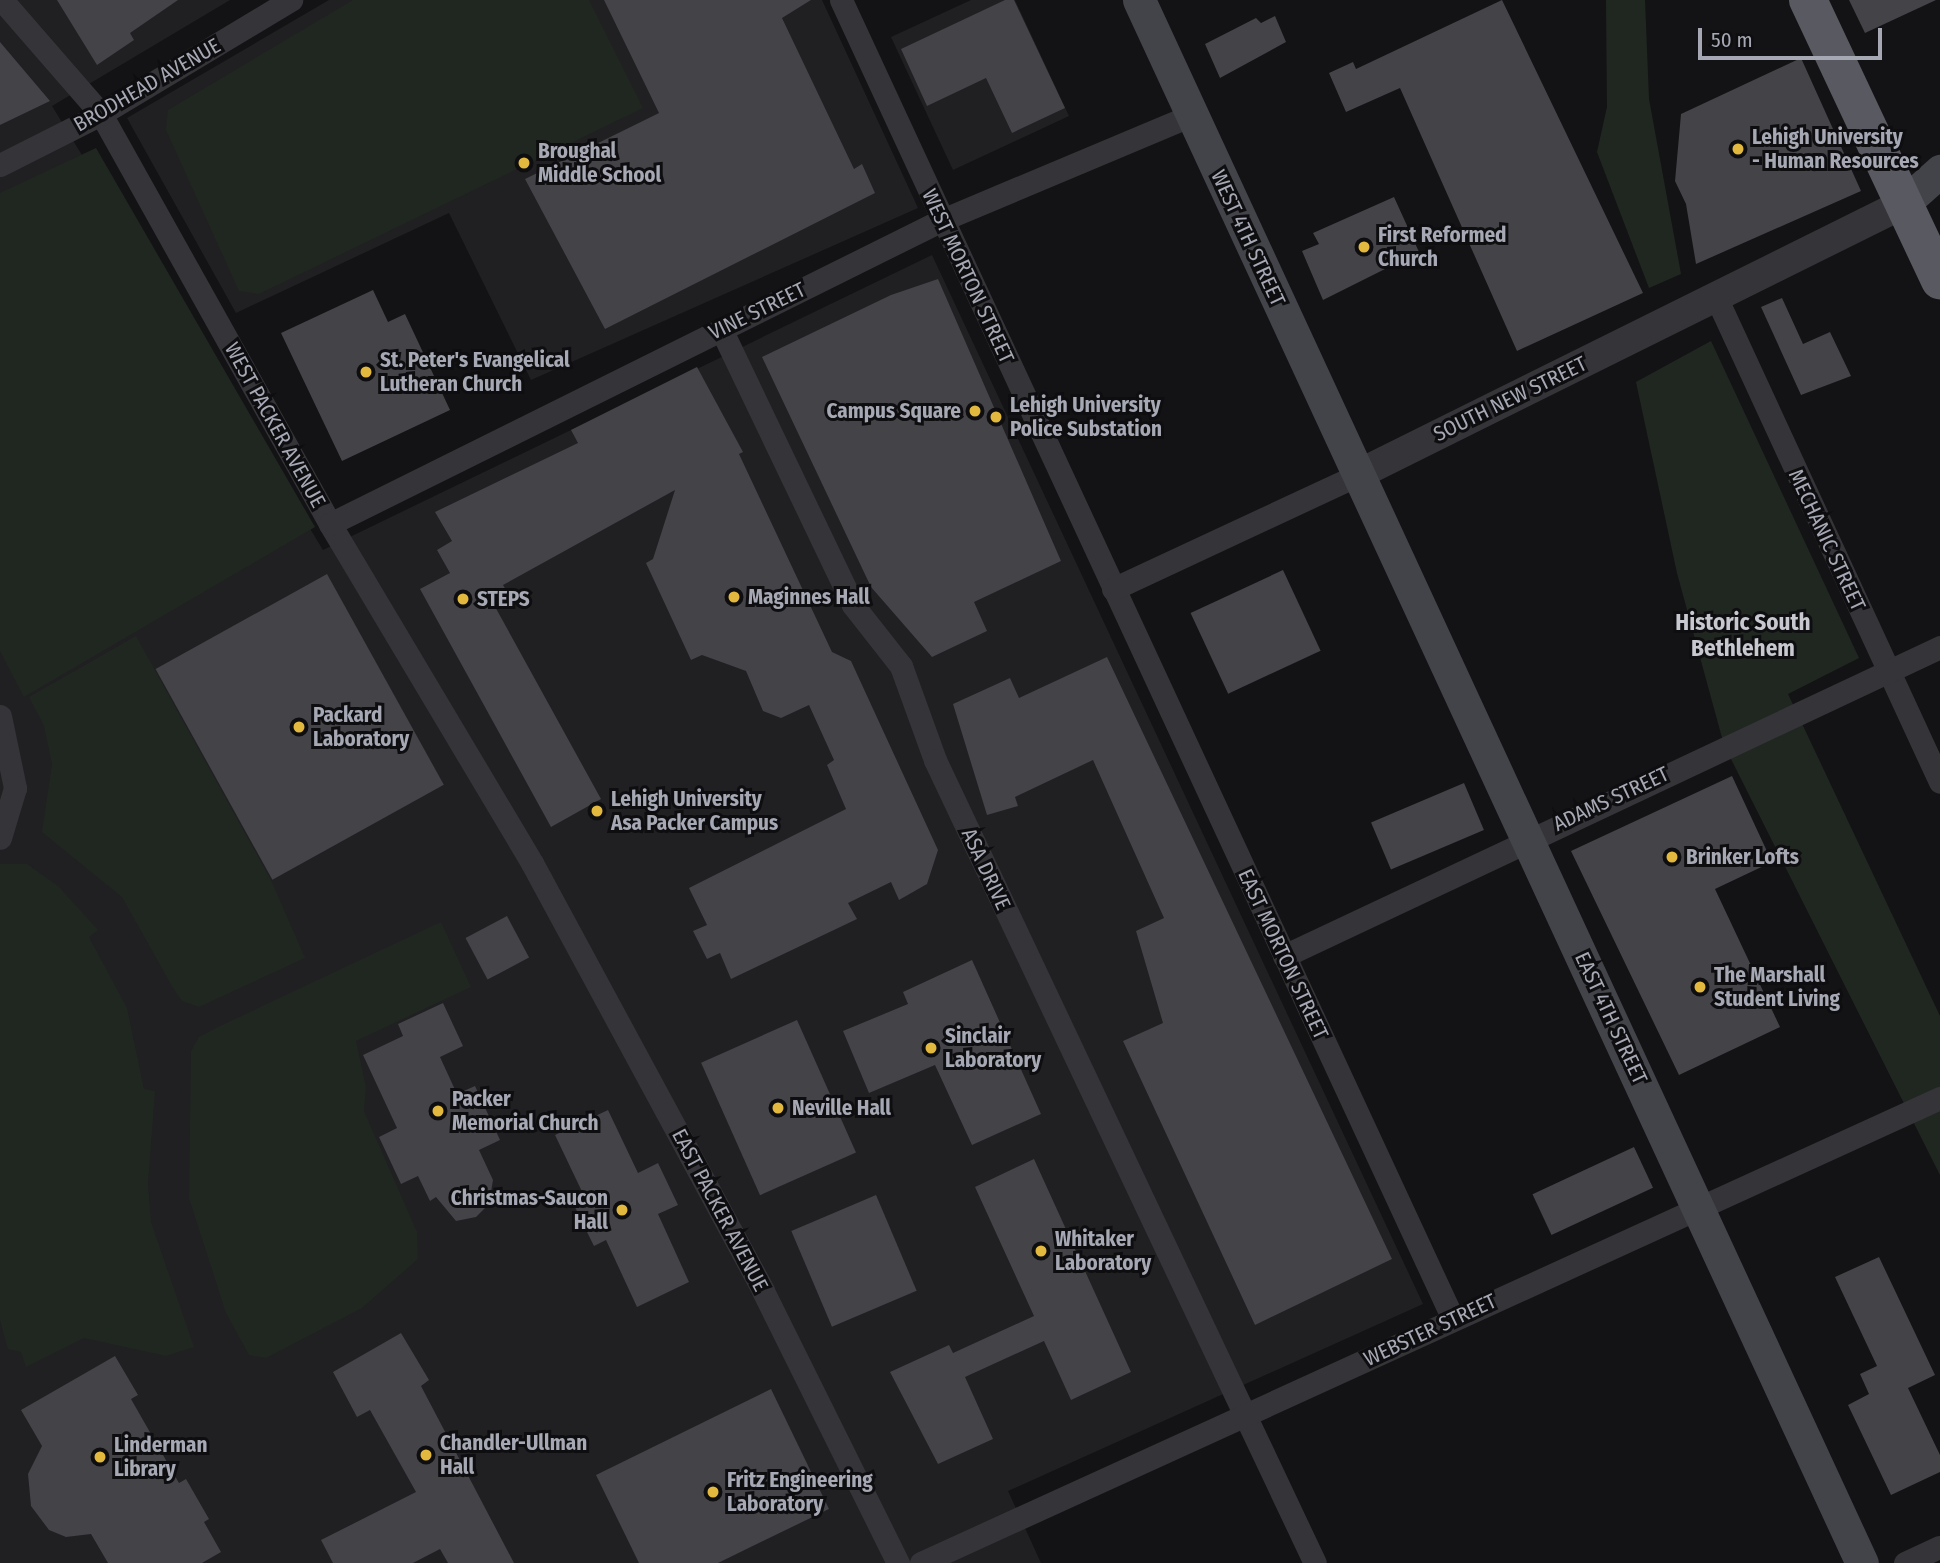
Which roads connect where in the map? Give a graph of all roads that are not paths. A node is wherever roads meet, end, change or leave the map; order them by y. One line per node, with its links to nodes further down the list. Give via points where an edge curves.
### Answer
1 (2, 0): 6 (street, WEST PACKER AVENUE)
2 (291, 0): 6 (street, BRODHEAD AVENUE)
3 (841, 0): 12 (street, WEST MORTON STREET)
4 (1139, 0): 7 (main road, WEST 4TH STREET)
5 (1808, 0): 11 (highway)
6 (101, 114): 8 (street, BRODHEAD AVENUE); 17 (street, WEST PACKER AVENUE)
7 (1192, 114): 12 (street, VINE STREET); 16 (main road, WEST 4TH STREET)
8 (0, 165)
9 (1940, 171): 11 (main road)
10 (1940, 194): 11 (main road)
11 (1903, 204): 13 (highway); 14 (street, SOUTH NEW STREET)
12 (942, 220): 15 (street, VINE STREET); 18 (street, WEST MORTON STREET)
13 (1940, 281)
14 (1716, 297): 16 (street, SOUTH NEW STREET); 20 (street, MECHANIC STREET)
15 (721, 329): 17 (street, VINE STREET); 30 (street, ASA DRIVE, via 853,605 901,666 935,760)
16 (1357, 475): 18 (street, SOUTH NEW STREET); 24 (main road, EAST 4TH STREET)
17 (330, 524): 25 (street, WEST PACKER AVENUE)
18 (1113, 589): 26 (street, EAST MORTON STREET)
19 (1940, 647): 20 (street, ADAMS STREET)
20 (1889, 670): 22 (street, MECHANIC STREET); 24 (street, ADAMS STREET)
21 (0, 716): 23 (street, via 15,788)
22 (1940, 782)
23 (1, 838)
24 (1528, 838): 26 (street, ADAMS STREET); 28 (main road, EAST 4TH STREET)
25 (532, 863): 32 (street, EAST PACKER AVENUE, via 763,1292)
26 (1284, 956): 29 (street, EAST MORTON STREET)
27 (1940, 1098): 28 (street, WEBSTER STREET)
28 (1699, 1206): 29 (street, WEBSTER STREET); 35 (main road, EAST 4TH STREET)
29 (1453, 1319): 30 (street, WEBSTER STREET)
30 (1245, 1414): 33 (street, WEBSTER STREET); 34 (street, ASA DRIVE)
31 (1940, 1547): 36 (street)
32 (898, 1563)
33 (921, 1563)
34 (1315, 1563)
35 (1862, 1563)
36 (1905, 1563)

